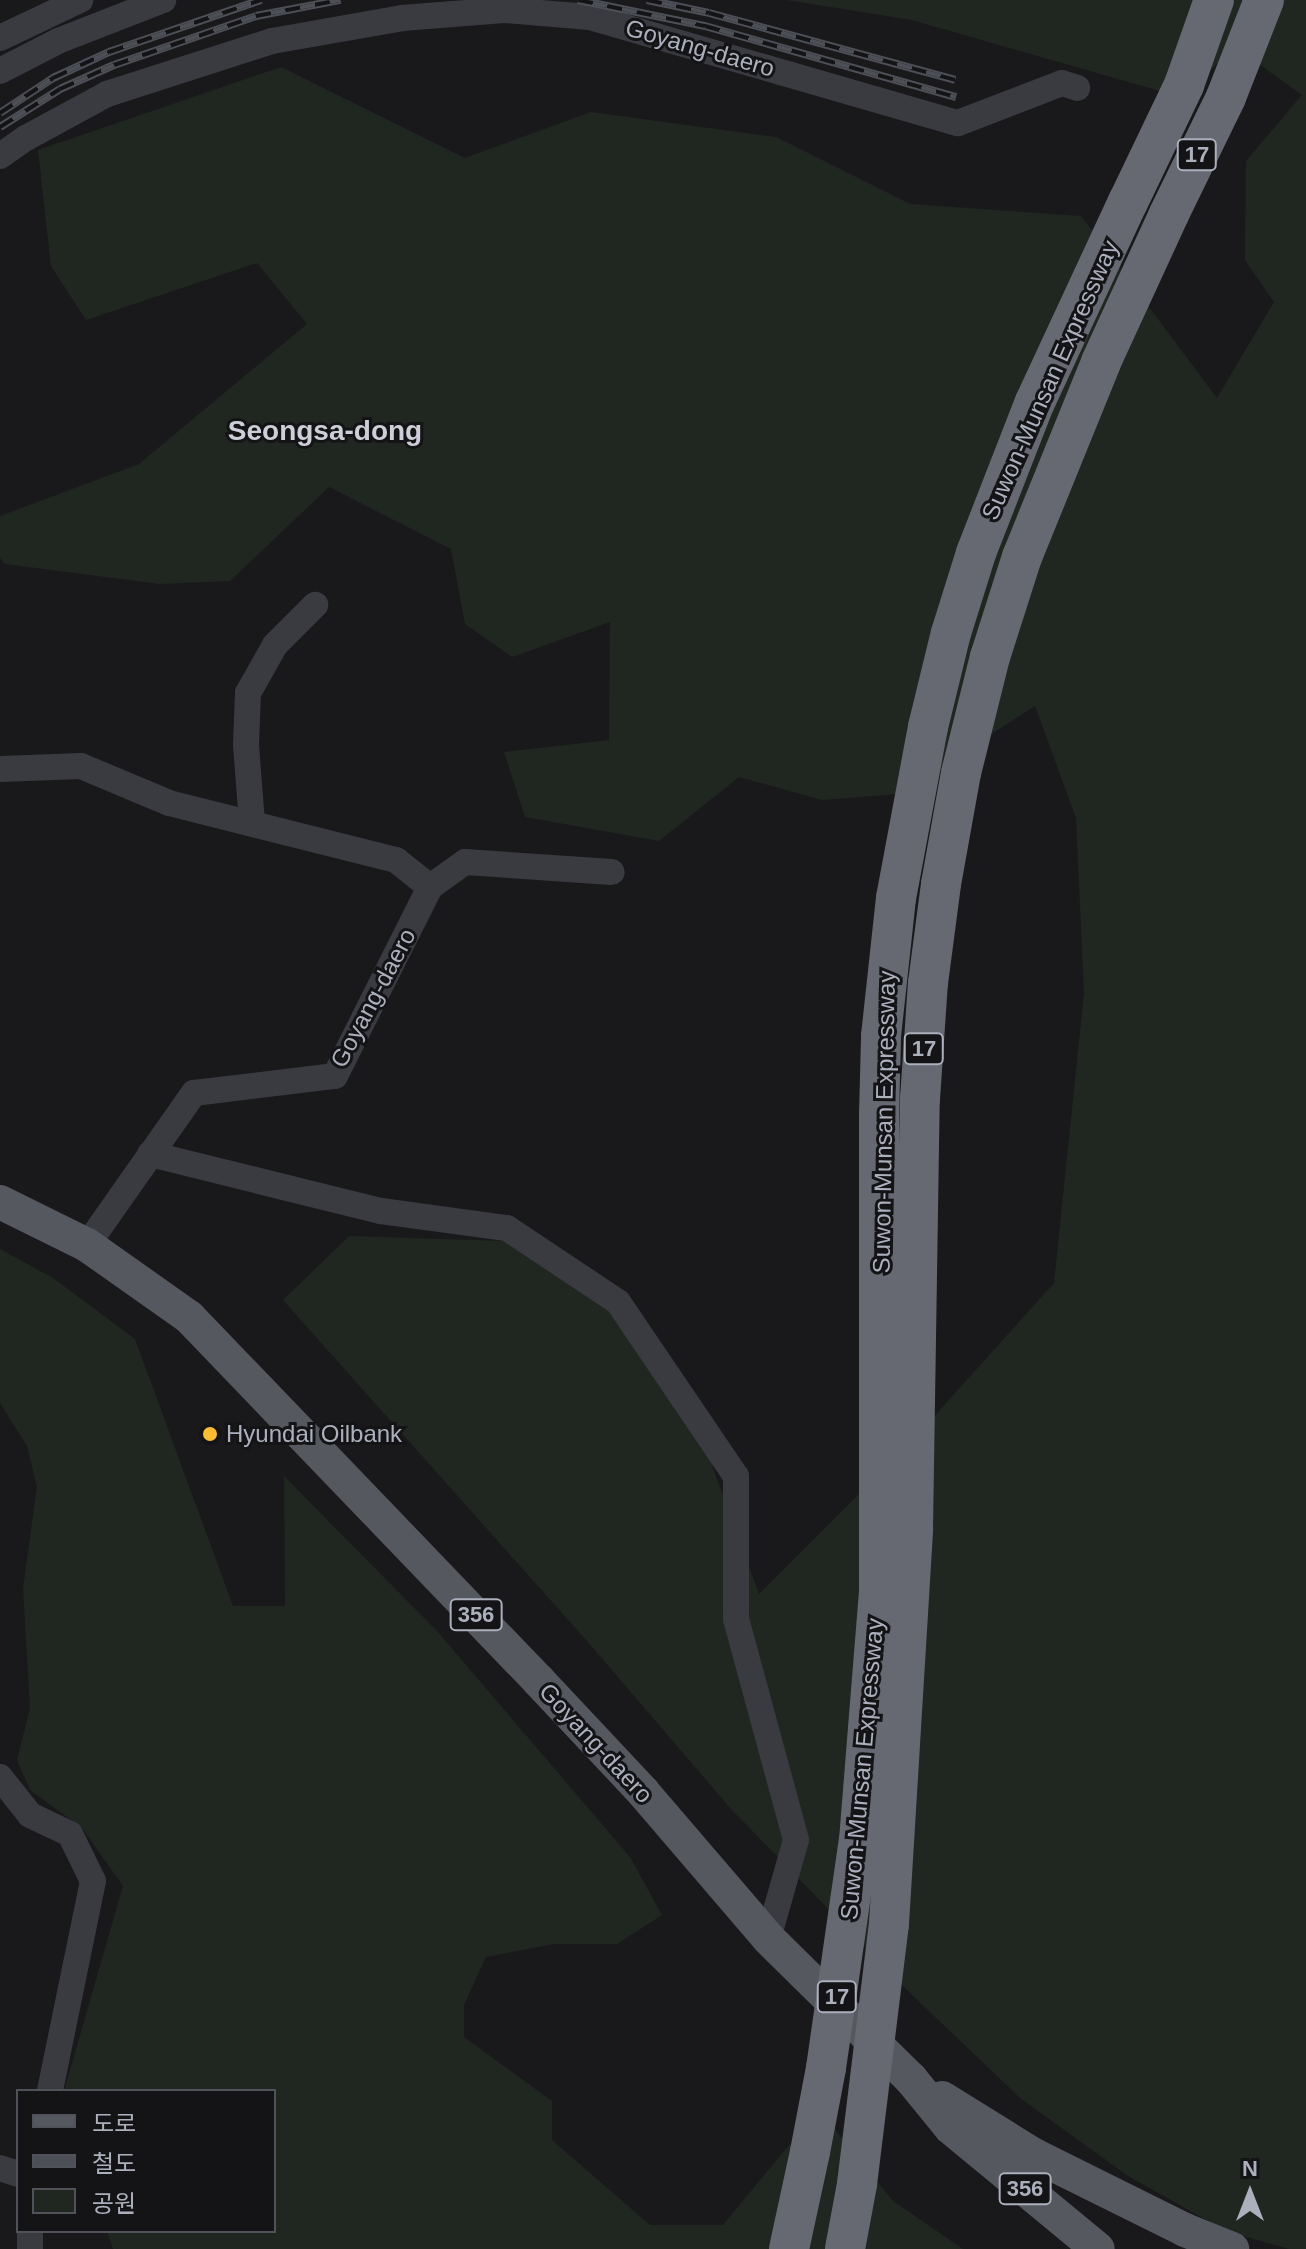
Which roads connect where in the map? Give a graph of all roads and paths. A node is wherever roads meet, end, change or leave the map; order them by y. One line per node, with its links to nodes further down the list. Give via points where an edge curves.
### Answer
1 (80, 0): 5 (street)
2 (1214, 0): 22 (highway, Suwon-Munsan Expressway / 17, bridge, via 1184,85 1035,402 976,553 928,727 898,885 881,1036 879,1594 859,1840 826,2068)
3 (1264, 0): 23 (highway, Suwon-Munsan Expressway / 17, bridge, via 1226,97 1101,362 1022,557 961,773 928,983 920,1099 913,1529 889,1924)
4 (154, 2): 6 (street)
5 (0, 38)
6 (0, 71)
7 (1077, 88): 8 (street, Goyang-daero, via 1062,83 958,123 590,17 504,10 402,18 272,41 107,94)
8 (0, 156)
9 (315, 605): 11 (street, via 275,645 248,693)
10 (0, 769): 11 (street, via 81,766 169,803)
11 (252, 823): 13 (street, via 396,860)
12 (612, 872): 13 (street, Goyang-daero, via 465,862)
13 (430, 887): 14 (street, Goyang-daero, via 335,1076 194,1093)
14 (150, 1154): 16 (street, Goyang-daero); 18 (street, via 381,1211 507,1228 618,1302 736,1476 736,1619 796,1840)
15 (0, 1202): 16 (main road, Goyang-daero / 356)
16 (87, 1245): 18 (main road, Goyang-daero / 356, via 189,1317 632,1781)
17 (0, 1777): 20 (street, via 30,1815 70,1834 93,1881)
18 (768, 1938): 19 (main road, Goyang-daero / 356)
19 (911, 2079): 21 (main road, Goyang-daero / 356); 26 (main road, via 1034,2155)
20 (50, 2089)
21 (951, 2128): 24 (main road); 25 (main road, Goyang-daero / 356)
22 (789, 2249)
23 (845, 2249)
24 (1063, 2249)
25 (1098, 2249)
26 (1232, 2249)

